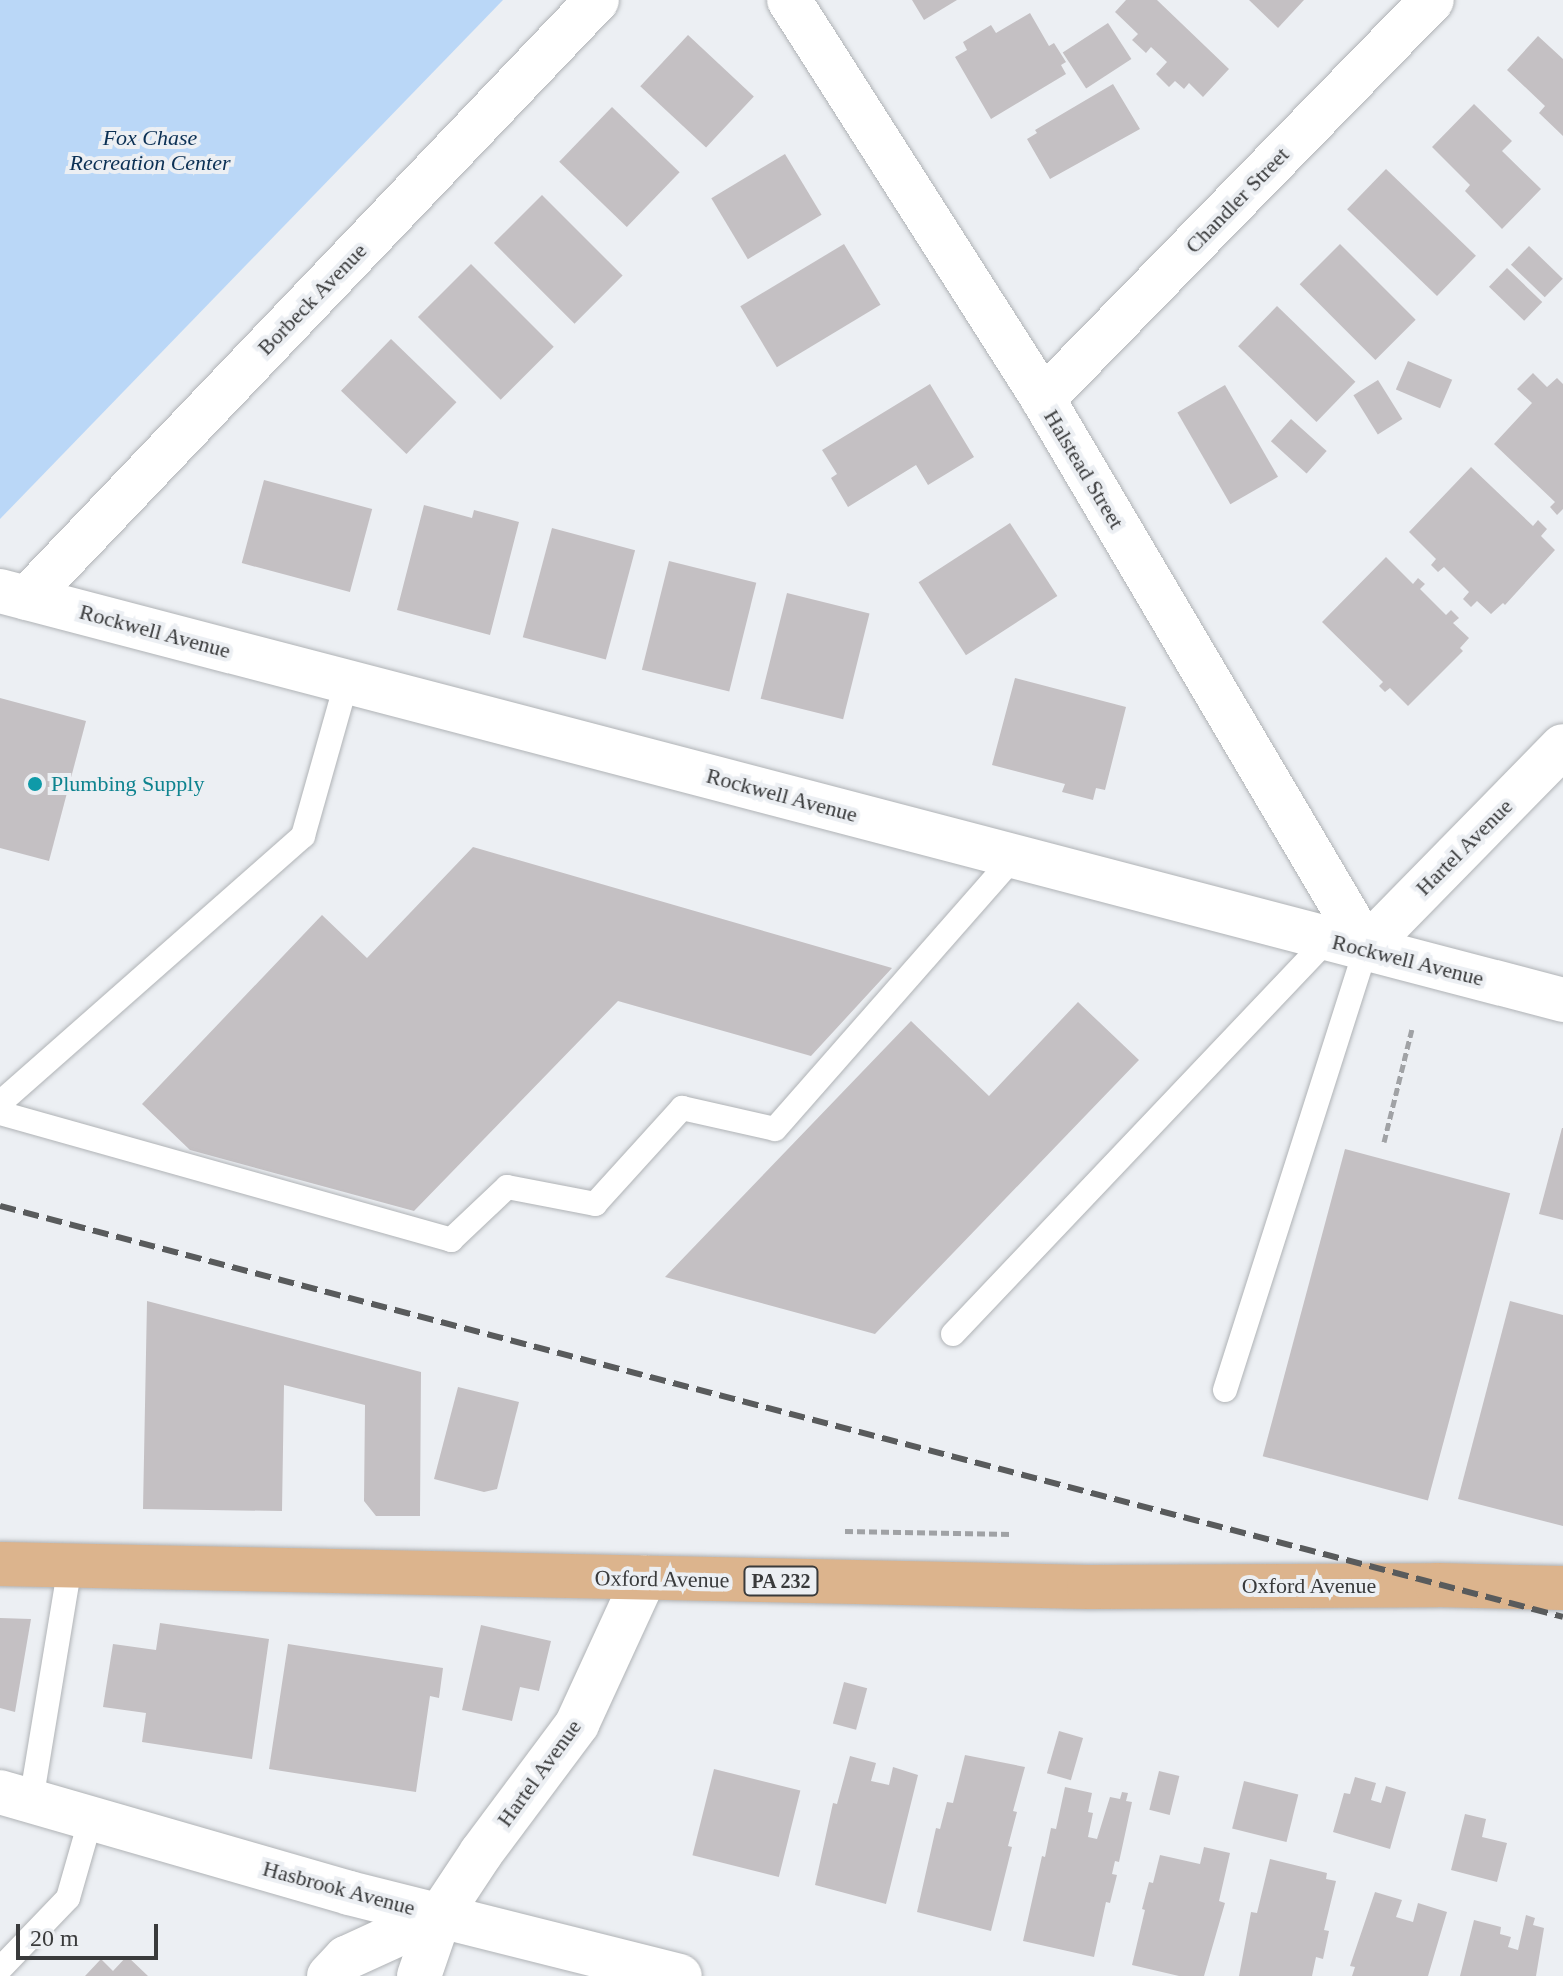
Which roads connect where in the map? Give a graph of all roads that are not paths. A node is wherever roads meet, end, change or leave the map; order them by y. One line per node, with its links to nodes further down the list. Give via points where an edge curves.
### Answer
1 (597, 0): 5 (street, Borbeck Avenue)
2 (789, 0): 4 (street, Halstead Street)
3 (1432, 0): 4 (street, Chandler Street)
4 (1043, 399): 9 (street, Halstead Street)
5 (14, 594): 6 (street, Rockwell Avenue)
6 (347, 681): 8 (street, Rockwell Avenue); 11 (lane, via 303,836)
7 (1563, 746): 9 (street, Hartel Avenue)
8 (1015, 856): 9 (street, Rockwell Avenue); 12 (lane, via 775,1129 682,1108 595,1204 507,1187 451,1240)
9 (1346, 944): 10 (street, Rockwell Avenue); 13 (lane); 14 (lane)
10 (1563, 1000)
11 (0, 1103)
12 (0, 1113)
13 (953, 1334)
14 (1225, 1390)
15 (0, 1564): 16 (main road, Oxford Avenue / PA 232)
16 (70, 1566): 17 (main road, Oxford Avenue / PA 232); 19 (lane)
17 (644, 1578): 18 (main road, Oxford Avenue / PA 232, via 1089,1587); 21 (street, Hartel Avenue, via 577,1724)
18 (1563, 1588)
19 (15, 1796): 20 (street, Hasbrook Avenue)
20 (91, 1818): 21 (street, Hasbrook Avenue); 22 (lane, via 68,1898)
21 (440, 1915): 23 (street, via 346,1958); 24 (street, Hartel Avenue); 25 (street, Hasbrook Avenue)
22 (0, 1969)
23 (329, 1976)
24 (419, 1976)
25 (680, 1976)

